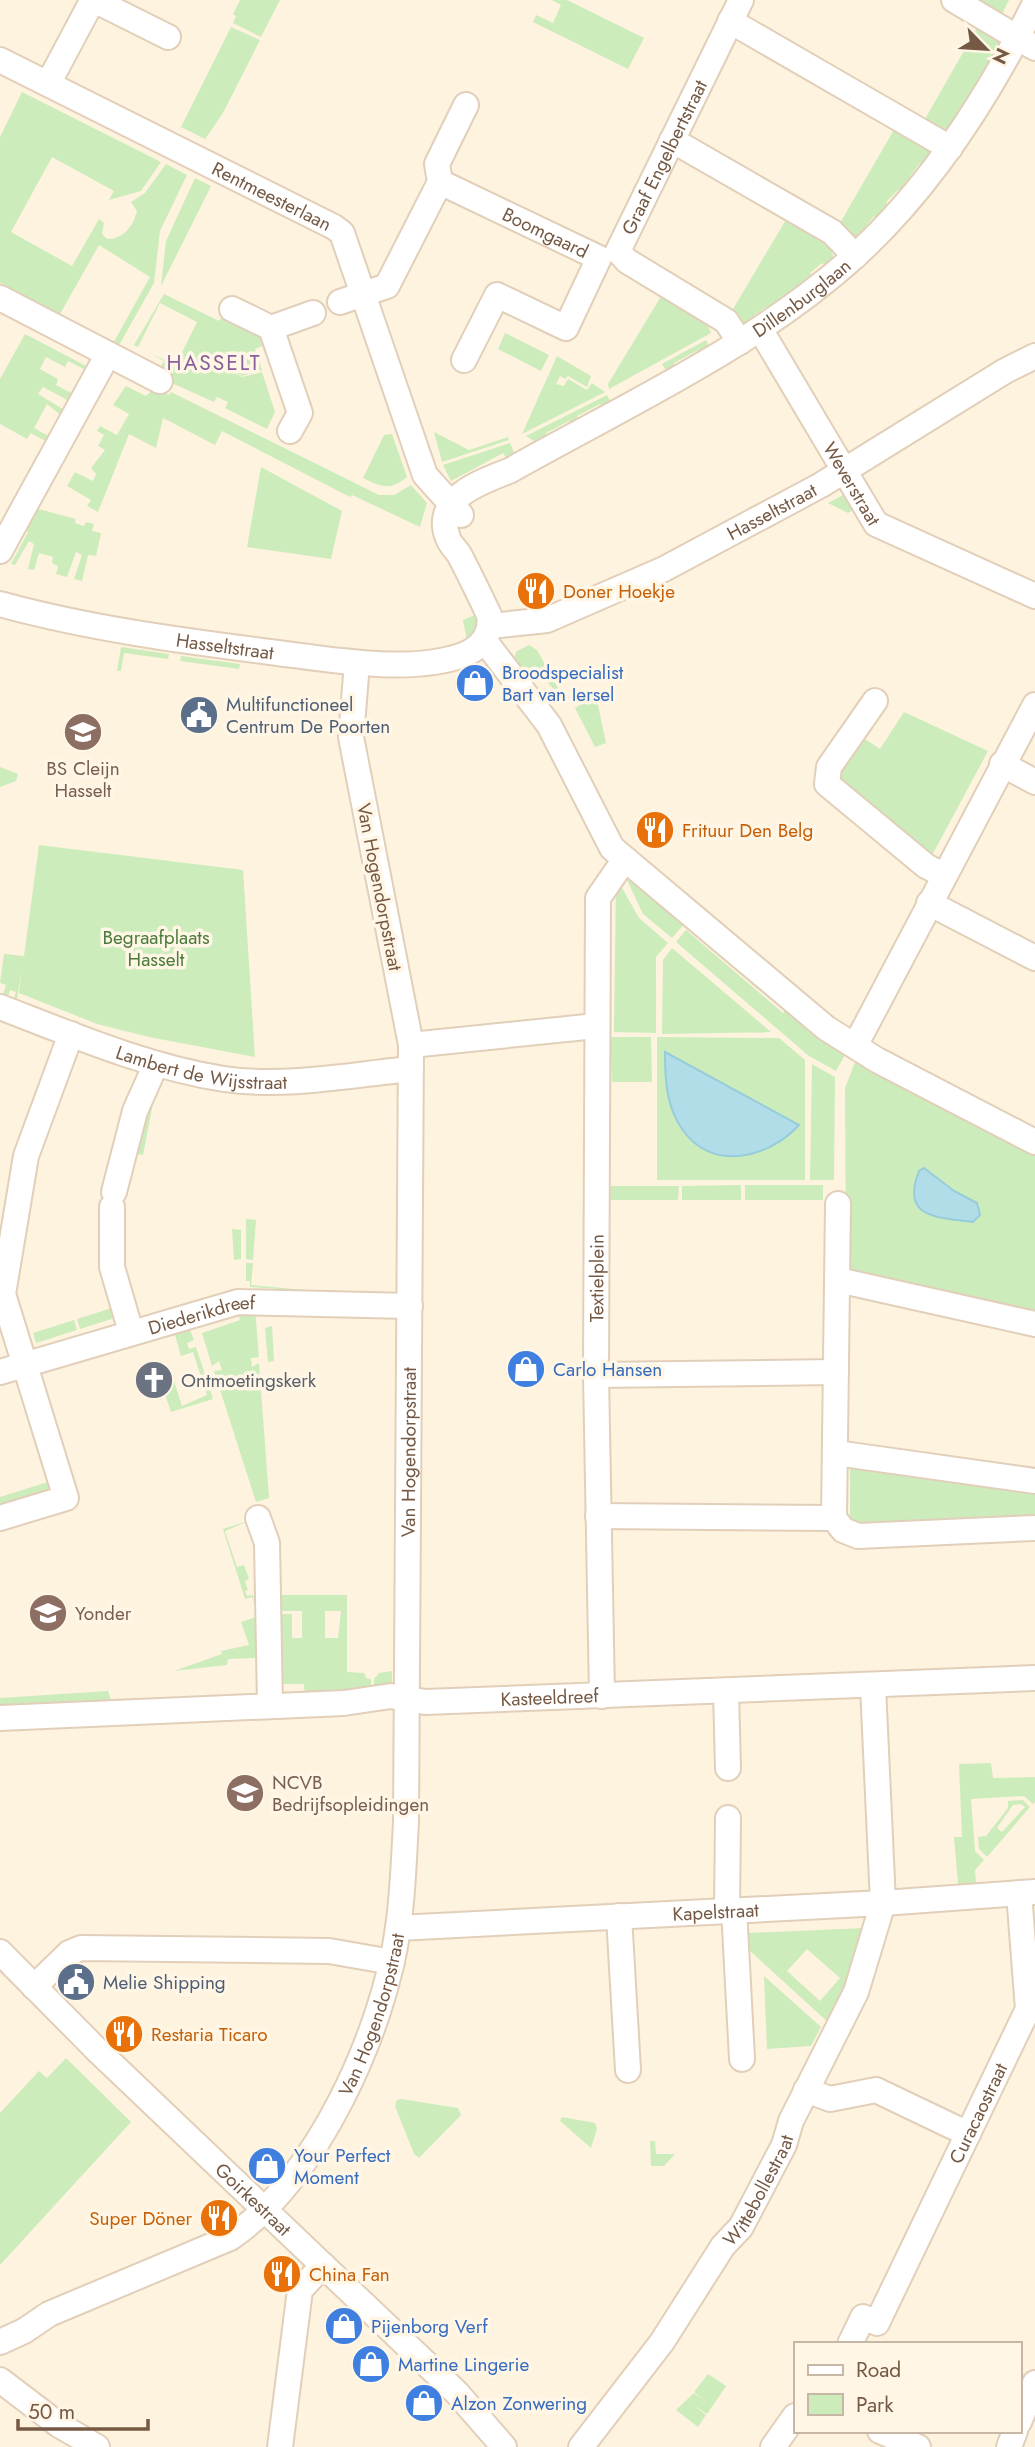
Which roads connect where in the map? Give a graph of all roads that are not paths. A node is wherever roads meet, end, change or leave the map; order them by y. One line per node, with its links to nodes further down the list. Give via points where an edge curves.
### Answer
1 (954, 0): 5 (street)
2 (1035, 3): 5 (street, Dillenburglaan)
3 (736, 11): 9 (street, Graaf Engelbertstraat); 10 (street)
4 (168, 37): 7 (street, via 100,3 90,5)
5 (1026, 43): 10 (street, Dillenburglaan)
6 (0, 60): 7 (street, Rentmeesterlaan)
7 (48, 84): 14 (street, Rentmeesterlaan, via 334,227 345,241)
8 (466, 105): 11 (street, via 437,164)
9 (672, 140): 12 (street, via 832,232); 18 (street, Graaf Engelbertstraat, via 618,251 627,261)
10 (950, 148): 12 (street, Dillenburglaan)
11 (440, 182): 14 (street, via 387,286); 21 (street, Boomgaard, via 600,258 566,328 497,295)
12 (855, 256): 18 (street, Dillenburglaan)
13 (0, 298): 19 (street)
14 (351, 299): 25 (street, Rentmeesterlaan, via 425,475)
15 (232, 309): 17 (street)
16 (313, 313): 17 (street)
17 (271, 328): 23 (street, via 300,413)
18 (750, 336): 24 (street, Weverstraat); 25 (street, Dillenburglaan, via 509,471 482,481)
19 (108, 354): 22 (street); 26 (street)
20 (1035, 356): 24 (street, Hasseltstraat)
21 (464, 360)
22 (160, 381)
23 (290, 431)
24 (842, 470): 27 (street, Weverstraat, via 876,524); 29 (street, Hasseltstraat, via 664,569 547,620)
25 (456, 510): 29 (street, via 444,524 489,615)
26 (0, 551)
27 (1035, 596)
28 (0, 604): 30 (street, Hasseltstraat, via 77,624)
29 (487, 634): 30 (street, Hasseltstraat, via 461,656 386,665); 35 (street, via 549,725 612,848)
30 (357, 663): 43 (street, Van Hogendorpstraat, via 353,747)
31 (875, 701): 36 (street, via 829,767 828,784)
32 (1035, 705): 33 (street)
33 (1002, 764): 34 (street); 36 (street)
34 (1035, 782)
35 (625, 859): 40 (street, Textielplein, via 598,898); 42 (street, via 826,1028)
36 (943, 875): 37 (street)
37 (929, 903): 38 (street); 42 (street)
38 (1035, 958)
39 (0, 1007): 41 (street, Lambert de Wijsstraat)
40 (596, 1026): 43 (street, Lambert de Wijsstraat); 54 (street, Textielplein)
41 (71, 1034): 44 (street, Lambert de Wijsstraat); 51 (street, via 26,1156 4,1294)
42 (855, 1046): 45 (street)
43 (411, 1057): 44 (street, Lambert de Wijsstraat, via 289,1081 226,1079); 48 (street, Van Hogendorpstraat)
44 (156, 1064): 50 (street, via 135,1111 113,1199 112,1267)
45 (1035, 1142)
46 (838, 1204): 47 (street)
47 (838, 1280): 49 (street); 53 (street)
48 (410, 1306): 50 (street, Diederikdreef, via 238,1302); 66 (street, Van Hogendorpstraat)
49 (1035, 1324)
50 (131, 1332): 51 (street, Diederikdreef)
51 (25, 1363): 52 (street, Diederikdreef); 58 (street, via 66,1498)
52 (0, 1371)
53 (836, 1372): 54 (street); 55 (street)
54 (596, 1374): 57 (street, Textielplein)
55 (836, 1453): 56 (street); 60 (street)
56 (1035, 1481)
57 (598, 1517): 60 (street); 65 (street, Textielplein)
58 (0, 1518)
59 (258, 1518): 67 (street, via 267,1543)
60 (834, 1518): 61 (street, via 844,1530 858,1536)
61 (1035, 1528)
62 (1035, 1678): 63 (street, Kasteeldreef)
63 (873, 1686): 64 (street, Kasteeldreef); 72 (street, Wittebollestraat)
64 (726, 1691): 65 (street, Kasteeldreef); 69 (street)
65 (602, 1696): 66 (street, Kasteeldreef)
66 (409, 1699): 67 (street, Kasteeldreef, via 391,1696); 75 (street, Van Hogendorpstraat)
67 (270, 1705): 68 (street, Kasteeldreef)
68 (0, 1718)
69 (728, 1768)
70 (728, 1818): 73 (street)
71 (1027, 1892): 72 (street, Kapelstraat); 82 (street, Curacaostraat, via 1028,2009)
72 (883, 1903): 73 (street, Kapelstraat); 81 (street, Wittebollestraat, via 856,1992)
73 (730, 1910): 74 (street, Kapelstraat); 79 (street)
74 (619, 1916): 75 (street, Kapelstraat); 80 (street)
75 (398, 1928): 77 (street, Van Hogendorpstraat)
76 (0, 1952): 78 (street, Goirkestraat)
77 (391, 1962): 78 (street, via 328,1951 81,1948 69,1953); 83 (street, Van Hogendorpstraat, via 365,2049 313,2151)
78 (34, 1987): 83 (street, Goirkestraat)
79 (742, 2059)
80 (628, 2070)
81 (806, 2090): 82 (street, via 830,2099 876,2090); 95 (street, Wittebollestraat, via 784,2145 741,2227 723,2246 662,2342)
82 (968, 2134): 86 (street, Curacaostraat, via 877,2323 863,2317)
83 (263, 2209): 84 (street, Goirkestraat); 85 (street, Van Hogendorpstraat, via 230,2238 86,2297)
84 (323, 2265): 93 (street, via 300,2290); 94 (street, Goirkestraat, via 457,2393)
85 (0, 2342)
86 (851, 2342)
87 (0, 2380): 92 (street)
88 (1035, 2384): 89 (street)
89 (1021, 2416)
90 (794, 2417): 96 (street)
91 (885, 2433): 97 (street)
92 (97, 2447)
93 (280, 2447)
94 (504, 2447)
95 (581, 2447)
96 (773, 2447)
97 (918, 2447)

